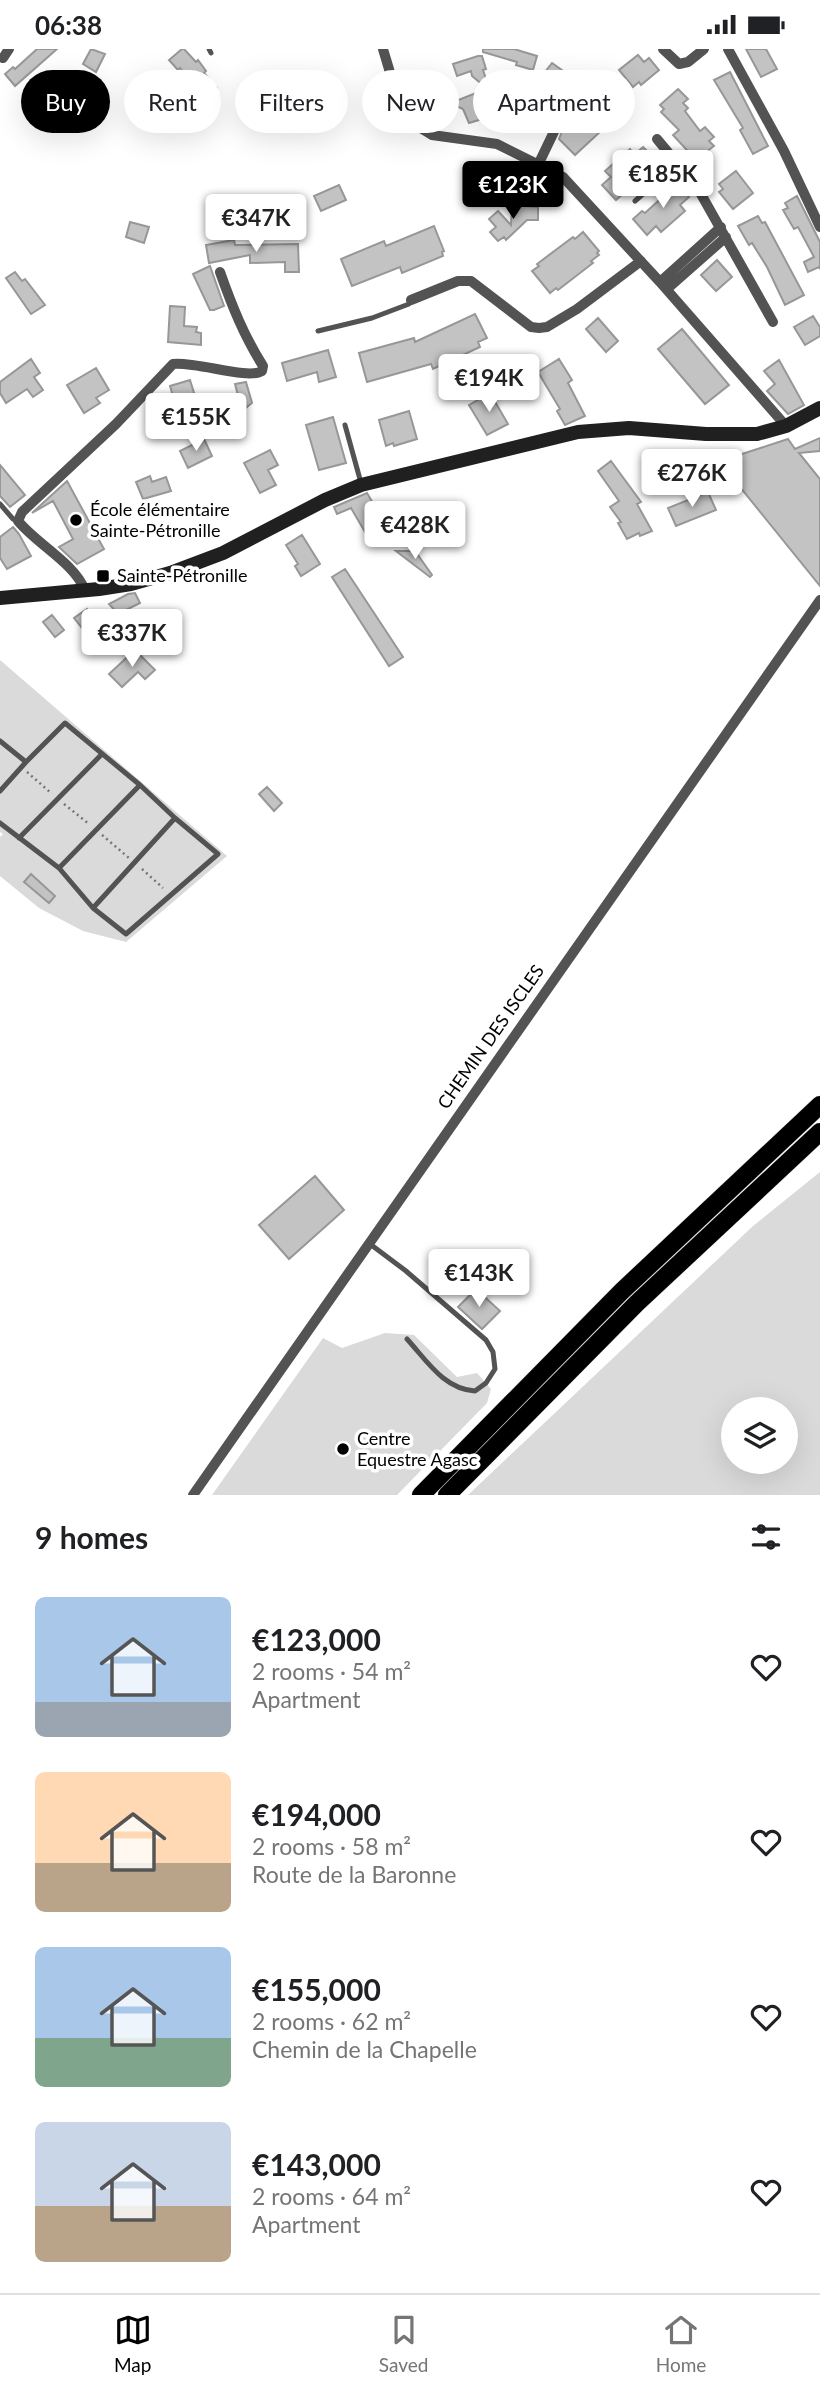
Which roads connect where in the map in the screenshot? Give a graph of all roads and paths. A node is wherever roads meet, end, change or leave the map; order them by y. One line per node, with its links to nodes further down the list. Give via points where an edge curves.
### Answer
1 (383, 49): 8 (street, via 397,96 419,127 432,135 497,144)
2 (663, 49): 3 (street, via 679,64)
3 (704, 49)
4 (728, 49): 10 (street)
5 (553, 133): 8 (street)
6 (657, 139): 7 (street)
7 (677, 164): 9 (lane); 11 (street)
8 (538, 165): 12 (street, via 563,177)
9 (635, 201)
10 (820, 227)
11 (723, 232): 14 (street); 16 (street)
12 (641, 261): 14 (street); 15 (street, via 547,327 531,327 471,281 458,281)
13 (220, 272): 23 (street, via 262,371 250,375 173,364 28,505)
14 (664, 286): 20 (street)
15 (411, 300): 17 (lane, via 372,318)
16 (773, 322)
17 (318, 331)
18 (820, 408): 20 (main road)
19 (345, 425): 21 (lane)
20 (786, 426): 21 (main road, via 732,435 587,430)
21 (361, 485): 24 (main road, via 193,566 131,584)
22 (0, 504): 23 (lane)
23 (18, 521): 24 (street, via 77,576)
24 (85, 590): 25 (main road)
25 (0, 598)
26 (820, 600): 39 (street, CHEMIN DES ISCLES)
27 (0, 741): 29 (lane)
28 (102, 754): 29 (lane, via 65,723); 30 (lane); 34 (lane)
29 (26, 762): 31 (lane)
30 (140, 785): 32 (lane); 35 (lane)
31 (0, 791)
32 (175, 818): 36 (lane); 36 (lane, via 218,854 126,934)
33 (0, 823): 34 (lane)
34 (19, 838): 35 (lane)
35 (59, 867): 36 (lane)
36 (93, 908)
37 (820, 1105): 42 (highway, via 622,1291)
38 (820, 1132): 43 (highway, via 637,1303)
39 (370, 1244): 40 (lane, via 486,1340 495,1369 475,1391 461,1390 446,1382); 41 (street, CHEMIN DES ISCLES)
40 (407, 1339)
41 (193, 1495)
42 (421, 1495)
43 (447, 1495)

